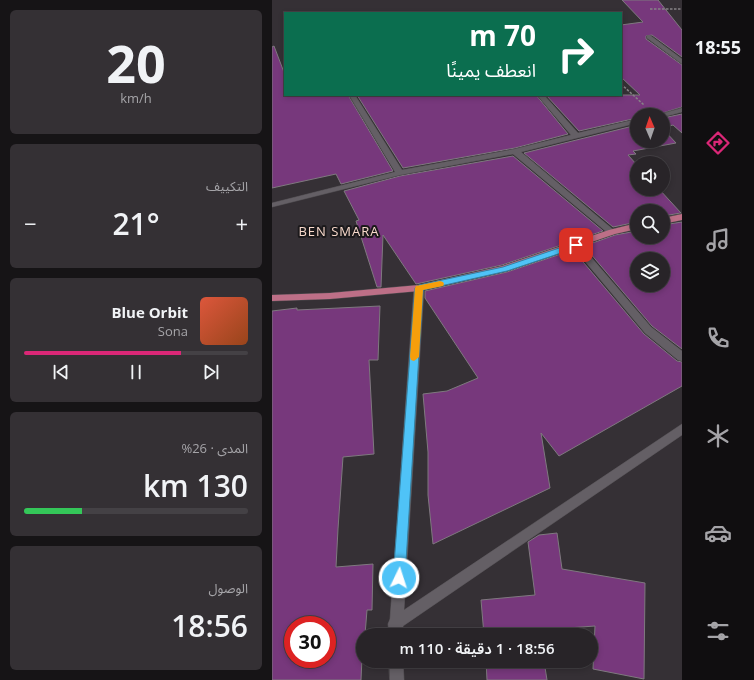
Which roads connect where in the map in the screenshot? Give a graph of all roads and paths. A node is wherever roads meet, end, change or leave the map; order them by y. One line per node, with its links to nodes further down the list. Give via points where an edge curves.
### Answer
1 (682, 9): 2 (path)
2 (650, 10)
3 (650, 37): 4 (street)
4 (682, 62)
5 (622, 85): 8 (path)
6 (353, 96): 14 (street)
7 (541, 96): 12 (street)
8 (644, 105)
9 (682, 110): 10 (street)
10 (670, 113)
11 (630, 123): 12 (street)
12 (575, 135): 13 (street)
13 (515, 151): 14 (street); 19 (street)
14 (400, 173): 15 (street)
15 (272, 205)
16 (682, 217): 17 (main road)
17 (670, 220)
18 (630, 228): 19 (main road)
19 (612, 232): 20 (main road)
20 (576, 245): 21 (main road, via 504,269); 23 (street, via 648,330)
21 (419, 288): 22 (main road); 25 (street)
22 (272, 298)
23 (682, 357)
24 (682, 429): 26 (street)
25 (396, 628)
26 (399, 628)
27 (396, 668): 28 (street)
28 (397, 680)

